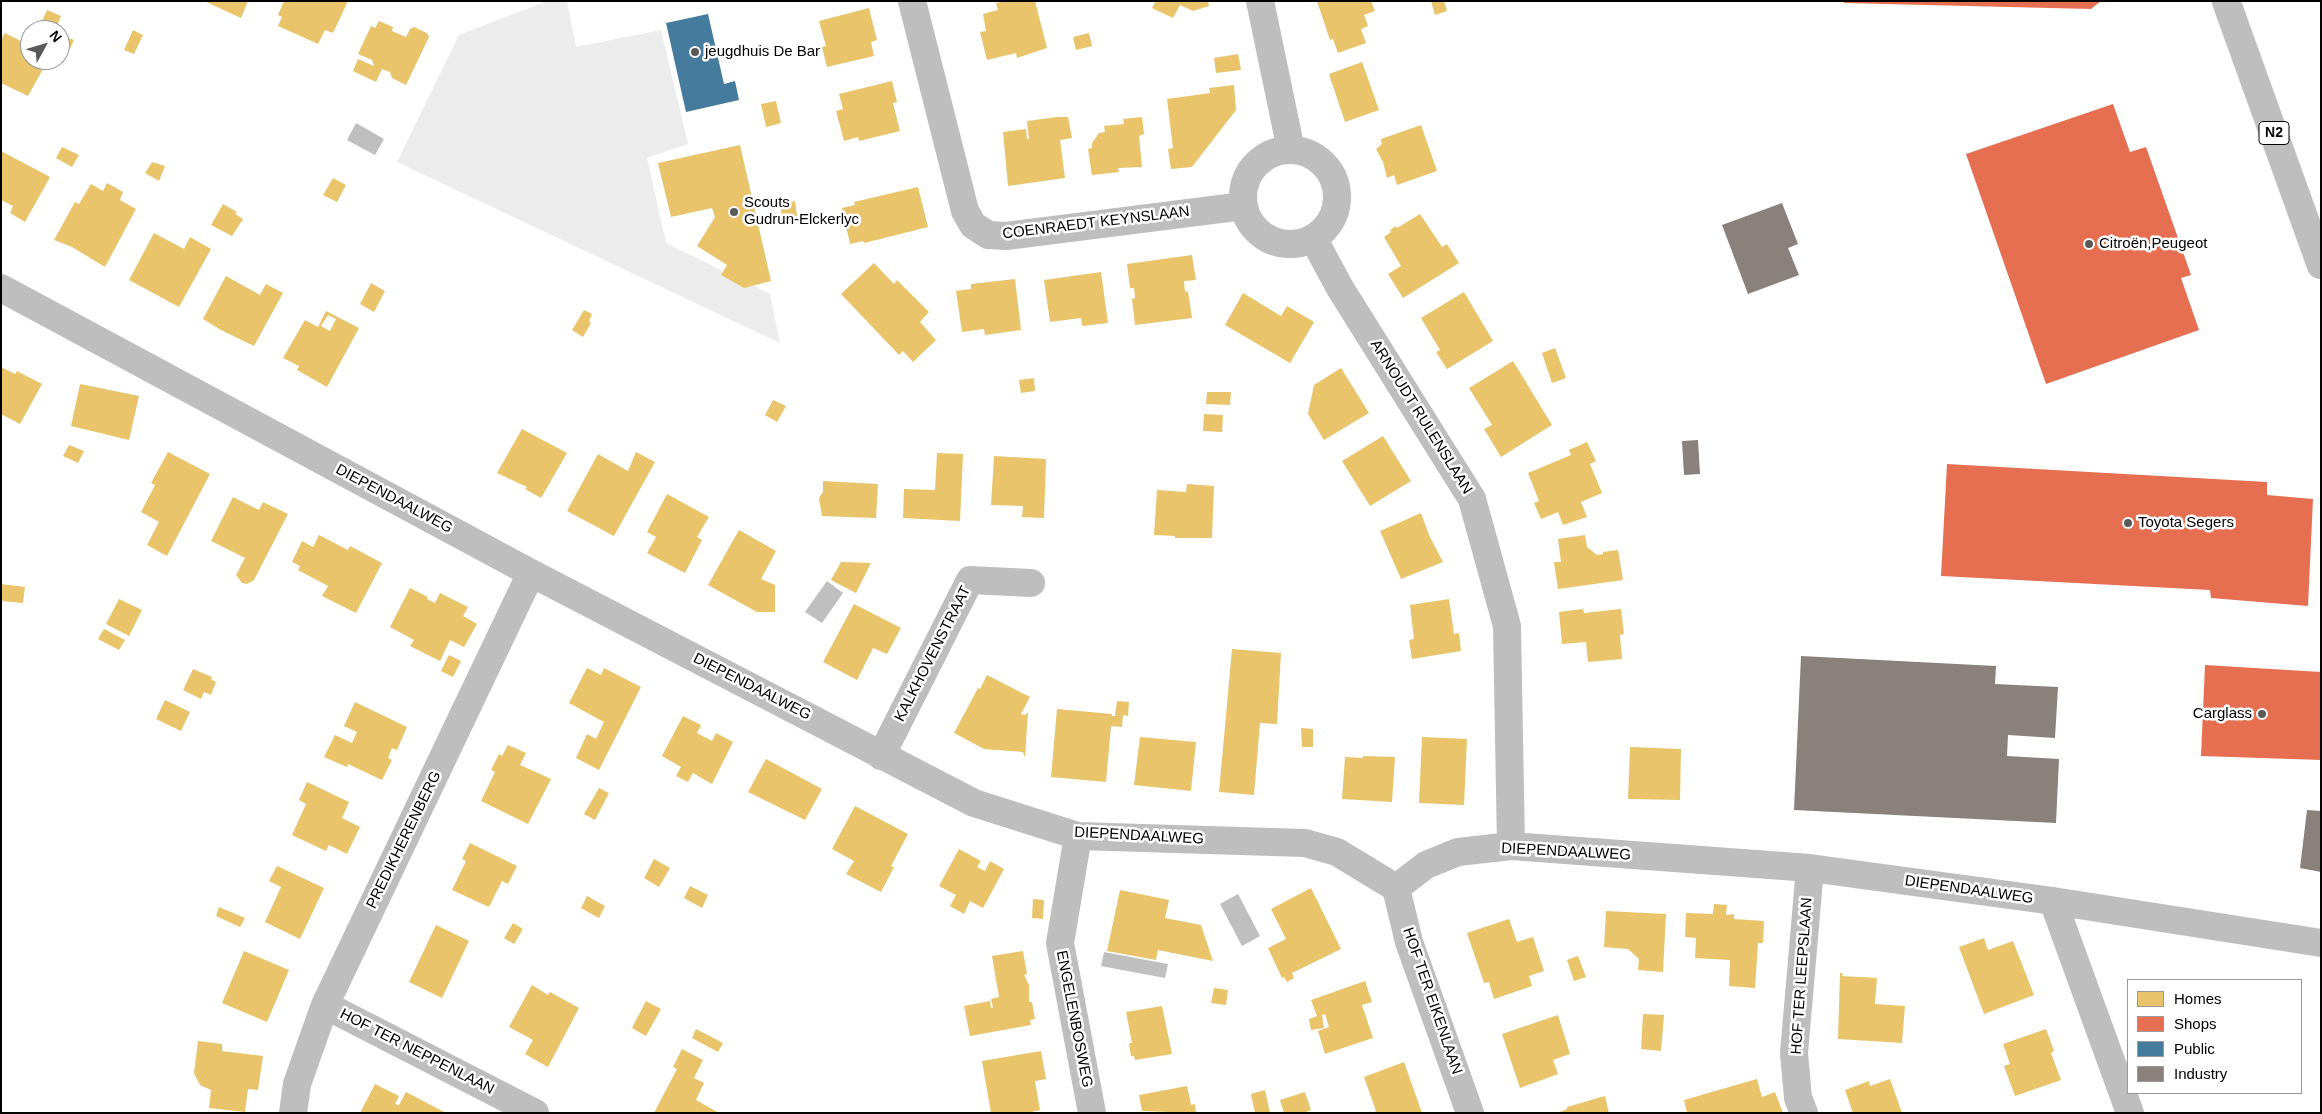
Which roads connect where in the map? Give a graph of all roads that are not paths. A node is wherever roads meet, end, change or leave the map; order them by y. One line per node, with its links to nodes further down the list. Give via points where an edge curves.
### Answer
1 (912, 1): 5 (street, COENRAEDT KEYNSLAAN, via 965,211 973,225 988,234 1006,236)
2 (1260, 1): 4 (street)
3 (2226, 1): 7 (street, N2)
4 (1291, 150): 5 (street, via 1264,157 1254,166 1247,178); 6 (street, via 1306,152 1320,160 1336,185 1334,215)
5 (1244, 206): 6 (street, via 1258,231 1270,239 1292,243)
6 (1313, 238): 13 (street, ARNOUDT RULENSLAAN, via 1340,288 1472,499 1507,626)
7 (2321, 265)
8 (1, 288): 9 (street, DIEPENDAALWEG)
9 (531, 573): 11 (street, DIEPENDAALWEG); 18 (street, PREDIKHERENBERG)
10 (1031, 584): 11 (street, KALKHOVENSTRAAT, via 970,580)
11 (881, 756): 12 (street, DIEPENDAALWEG, via 974,803)
12 (1078, 836): 15 (street, DIEPENDAALWEG, via 1305,843 1337,852); 21 (street, ENGELENBOSWEG, via 1060,943)
13 (1511, 846): 14 (street, DIEPENDAALWEG); 15 (street, DIEPENDAALWEG, via 1458,852 1426,865)
14 (1810, 868): 16 (street, DIEPENDAALWEG); 23 (street, HOF TER LEEPSLAAN, via 1794,1053 1798,1098)
15 (1396, 888): 22 (street, HOF TER EIKENLAAN, via 1409,942)
16 (2053, 901): 17 (street, DIEPENDAALWEG); 24 (street)
17 (2321, 943)
18 (325, 1005): 19 (street, PREDIKHERENBERG, via 298,1084); 20 (street, HOF TER NEPPENLAAN)
19 (293, 1113)
20 (536, 1113)
21 (1092, 1113)
22 (1470, 1113)
23 (1804, 1113)
24 (2130, 1113)

